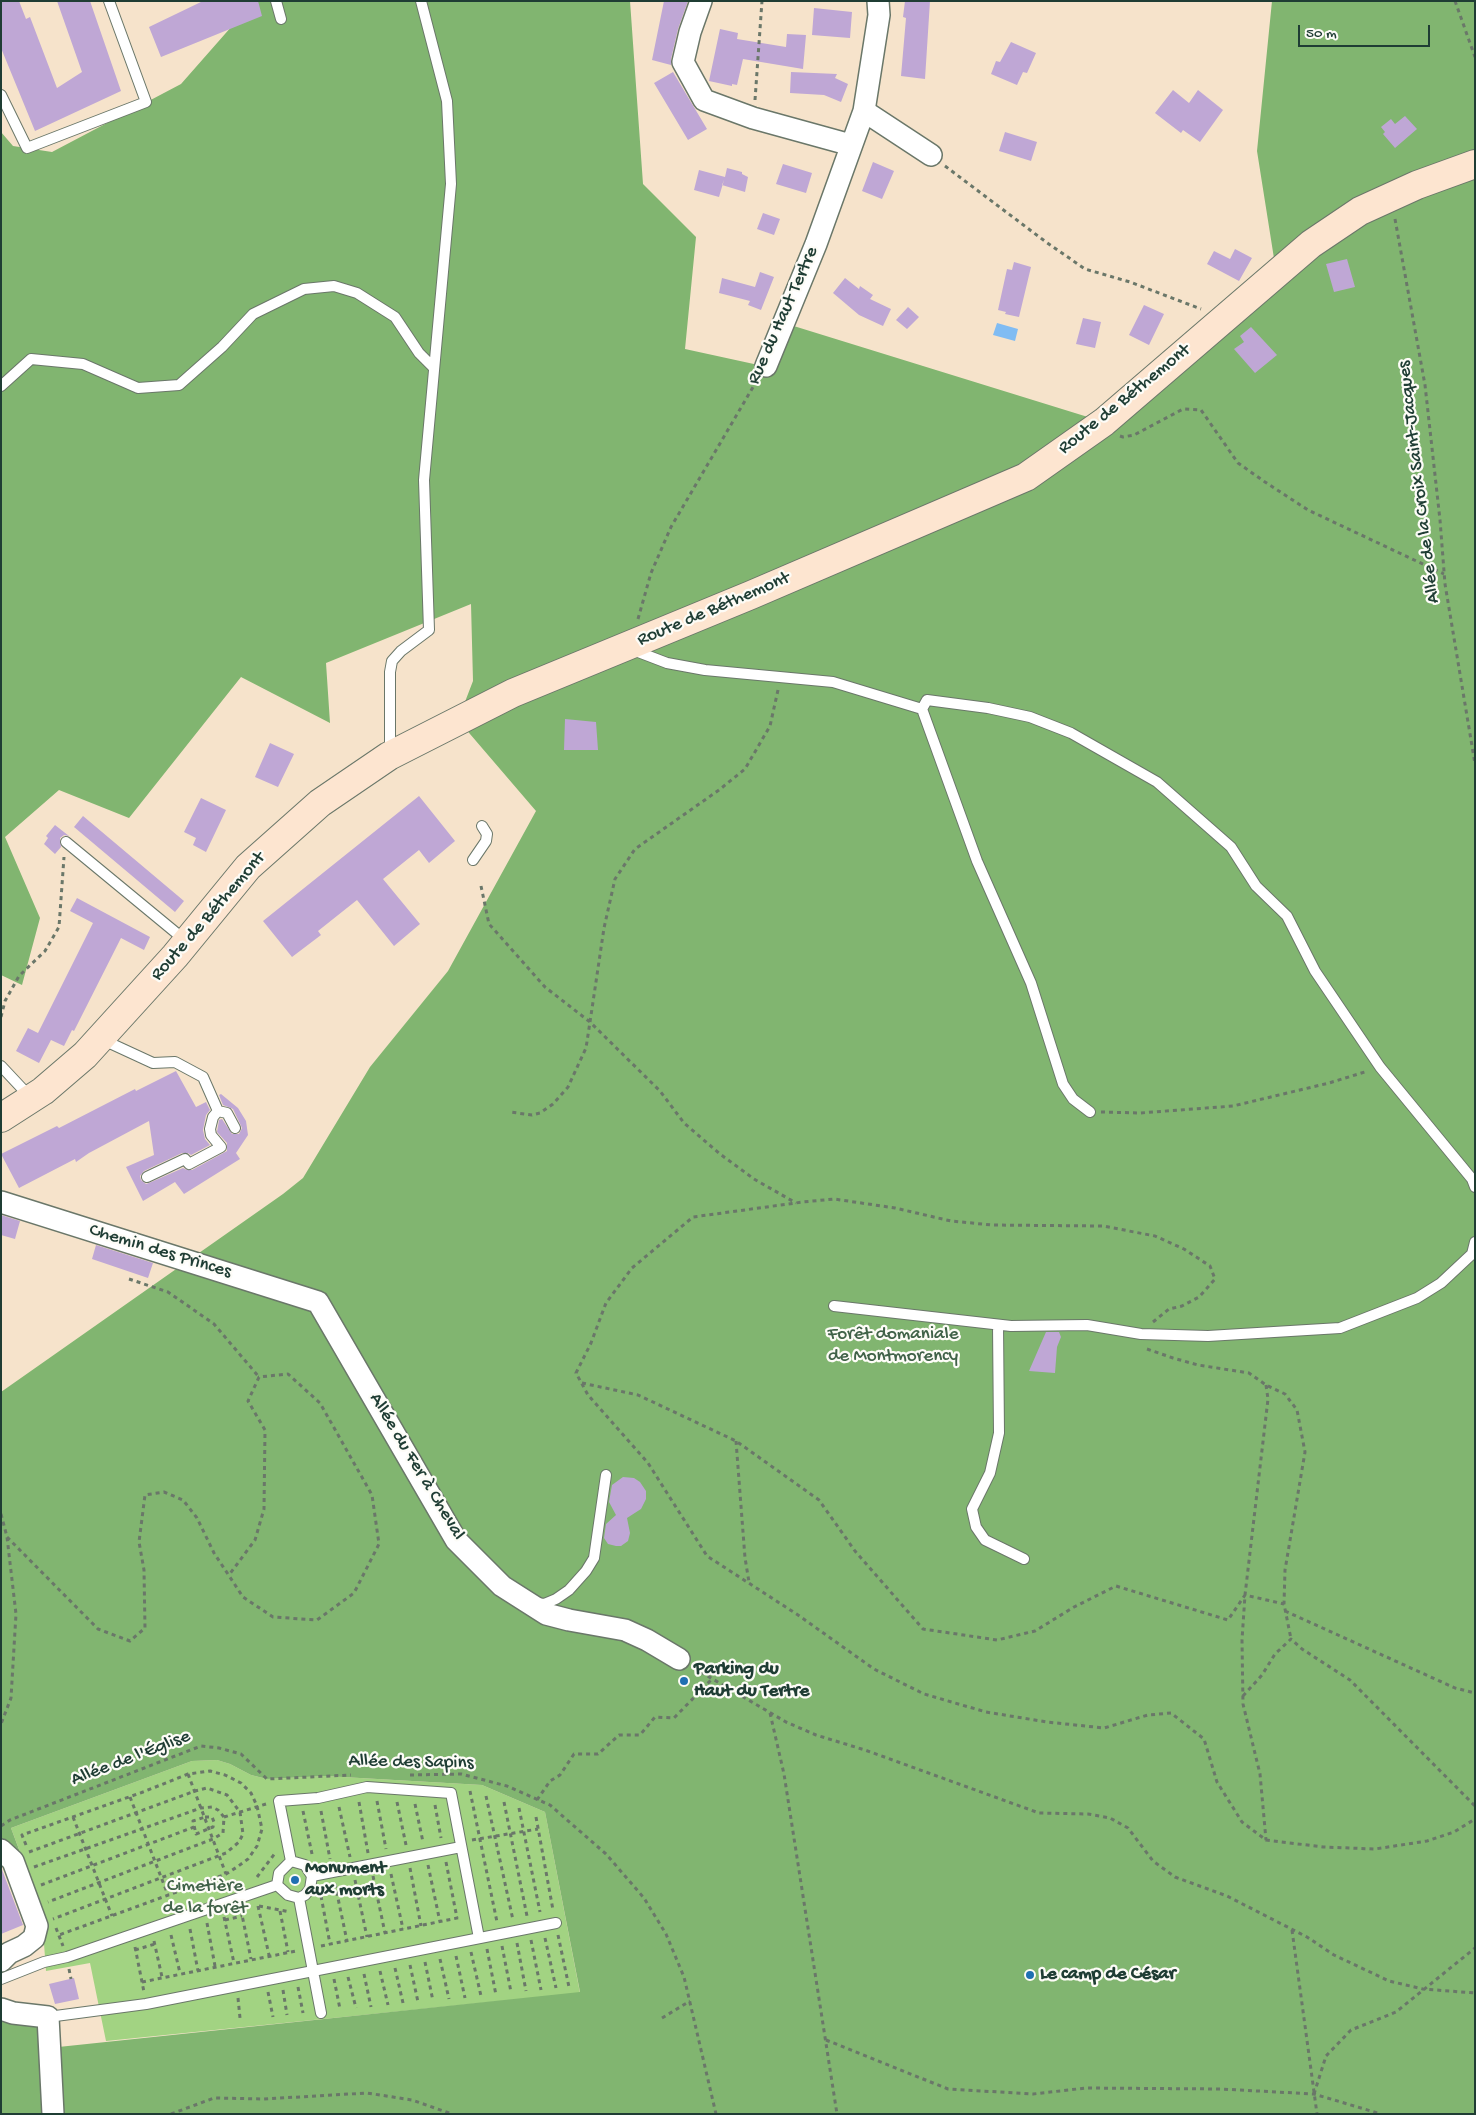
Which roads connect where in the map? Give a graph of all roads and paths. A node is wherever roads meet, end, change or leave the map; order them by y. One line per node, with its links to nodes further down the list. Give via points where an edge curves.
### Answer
1 (109, 1): 10 (lane, via 146,102 27,148)
2 (276, 1): 8 (lane)
3 (421, 1): 19 (lane, via 447,101 451,184)
4 (701, 1): 12 (street, via 683,62 704,100)
5 (762, 1): 12 (path)
6 (878, 1): 11 (street, Rue du Haut Tertre, via 879,15)
7 (1455, 1): 9 (path)
8 (281, 19)
9 (1475, 57)
10 (1, 95)
11 (864, 111): 13 (street, Rue du Haut Tertre); 14 (street)
12 (754, 118): 13 (street)
13 (851, 144): 18 (street, Rue du Haut Tertre, via 816,244)
14 (930, 156): 17 (path, via 1085,268)
15 (1475, 164): 16 (street, Route de Béthemont)
16 (1391, 197): 21 (street, Route de Béthemont, via 1360,212 1312,244); 22 (path, Allée de la Croix Saint-Jacques, via 1424,385)
17 (1208, 311)
18 (766, 366): 23 (path, Rue du Haut Tertre, via 671,526 650,573)
19 (434, 368): 20 (lane, via 419,353 395,317 357,293 334,286 304,289 252,314 222,347 179,385 138,388 83,364 31,359); 26 (lane, via 424,480 429,630 392,661)
20 (1, 386)
21 (1104, 422): 22 (path, via 1110,430 1123,437 1134,435 1183,409 1201,410 1238,463 1265,482 1308,510); 23 (street, Route de Béthemont, via 1026,477)
22 (1444, 574): 27 (path, Allée de la Croix Saint-Jacques)
23 (630, 645): 24 (lane, via 667,663); 26 (street, Route de Béthemont, via 513,693)
24 (781, 677): 25 (lane, via 833,682); 34 (path, via 770,726 745,769 635,849 615,879)
25 (922, 709): 37 (lane, via 927,700 1030,717 1071,733 1157,782 1231,847 1256,886 1286,916 1316,971); 41 (lane, via 977,861 1031,983 1063,1084 1073,1100)
26 (389, 756): 32 (street, Route de Béthemont, via 320,803 248,867)
27 (1475, 764)
28 (482, 826): 30 (lane, via 487,834 486,841)
29 (66, 842): 32 (lane); 33 (path, via 59,927 45,951 18,976)
30 (473, 860)
31 (480, 886): 34 (path, via 489,924 544,987)
32 (186, 942): 35 (street, Route de Béthemont)
33 (1, 1017)
34 (590, 1022): 40 (path, via 586,1048 568,1087 553,1104 532,1115); 47 (path, via 660,1092 684,1123 754,1179)
35 (100, 1038): 38 (street, Route de Béthemont, via 85,1055); 39 (lane, via 154,1062 175,1062 203,1077)
36 (1, 1066): 38 (lane)
37 (1380, 1067): 41 (path, via 1330,1083 1233,1106 1140,1113); 45 (lane, via 1472,1179)
38 (31, 1098): 42 (street, Route de Béthemont)
39 (218, 1110): 43 (lane, via 226,1113); 44 (lane, via 210,1128 211,1135 221,1147 190,1164 185,1159)
40 (510, 1112)
41 (1090, 1112)
42 (1, 1118)
43 (235, 1128)
44 (147, 1177)
45 (1475, 1187)
46 (1, 1202): 50 (street, Chemin des Princes)
47 (796, 1203): 53 (path, via 834,1199 895,1208 950,1221 992,1225 1103,1226 1155,1236 1210,1266 1215,1279 1199,1298 1169,1309); 55 (path, via 693,1217 632,1268 606,1303 592,1343 576,1373)
48 (1475, 1242): 53 (lane, via 1472,1254 1441,1283 1417,1298 1340,1328 1208,1336)
49 (129, 1279): 54 (path, via 168,1292 214,1324)
50 (318, 1302): 65 (street, Allée du Fer à Cheval, via 456,1540 502,1586)
51 (834, 1306): 52 (lane)
52 (998, 1325): 53 (lane, via 1087,1325); 61 (lane, via 999,1433 990,1473 972,1509 976,1527 985,1540)
53 (1141, 1334): 56 (path, via 1146,1348 1190,1363 1249,1373)
54 (259, 1376): 62 (path, via 248,1400 265,1430 264,1509 255,1540); 62 (path, via 288,1374 320,1403 372,1495 379,1544 354,1593 317,1620 273,1617 244,1597)
55 (581, 1382): 57 (path, via 638,1395); 63 (path, via 588,1395 648,1463 707,1556)
56 (1266, 1385): 64 (path, via 1268,1399); 66 (path, via 1285,1394 1297,1410 1305,1452 1285,1570)
57 (736, 1441): 63 (path); 64 (path, via 819,1500 855,1551 922,1629 997,1640 1035,1631 1116,1586 1228,1620)
58 (606, 1475): 65 (lane, via 594,1558 586,1571 570,1590 556,1599 544,1604)
59 (1, 1514): 60 (path)
60 (7, 1537): 62 (path, via 98,1629 130,1641 145,1628 144,1570 139,1542 145,1495 164,1492 183,1500 197,1518); 74 (path, via 16,1614 11,1698)
61 (1024, 1559)
62 (229, 1575)
63 (749, 1582): 109 (path, via 874,1669 924,1694 986,1712 1104,1728 1148,1715 1171,1713 1204,1739 1217,1782 1242,1822)
64 (1245, 1595): 66 (path); 72 (path)
65 (525, 1602): 69 (street, Allée du Fer à Cheval, via 546,1614 625,1630)
66 (1284, 1604): 67 (path)
67 (1285, 1611): 68 (path); 71 (path, via 1455,1688)
68 (1291, 1639): 72 (path, via 1275,1654); 87 (path, via 1350,1680)
69 (679, 1660): 70 (path)
70 (712, 1679): 73 (path); 83 (path, via 674,1718 655,1717 640,1735 619,1734 598,1754 574,1754)
71 (1475, 1693)
72 (1243, 1697): 109 (path, via 1260,1774)
73 (770, 1713): 147 (path, via 816,1735 1039,1813 1110,1818 1128,1828 1153,1861 1175,1877 1227,1896); 209 (path, via 784,1774)
74 (1, 1724)
75 (188, 1774): 79 (path); 82 (path); 86 (path, via 210,1771 225,1775 241,1783)
76 (354, 1775): 78 (path, Allée des Sapins)
77 (403, 1775): 83 (path, Allée des Sapins, via 462,1774 507,1786)
78 (325, 1776): 97 (path, Allée de l'Église, via 267,1779 241,1754 201,1746)
79 (195, 1791): 88 (path); 90 (path); 91 (path, via 219,1790)
80 (470, 1791): 107 (path)
81 (486, 1796): 105 (path)
82 (130, 1797): 90 (path); 92 (path)
83 (537, 1800): 194 (path, Allée des Sapins, via 550,1805 606,1854 644,1898 666,1934)
84 (279, 1801): 86 (path); 111 (lane); 112 (lane, via 318,1798 367,1787 451,1793)
85 (504, 1802): 104 (path)
86 (257, 1806): 91 (path); 120 (path, via 262,1829 257,1846 248,1859)
87 (1475, 1806)
88 (201, 1808): 93 (path); 94 (path, via 212,1807); 99 (path)
89 (519, 1808): 102 (path)
90 (136, 1812): 99 (path); 103 (path)
91 (240, 1812): 94 (path); 116 (path, via 243,1834 232,1850)
92 (73, 1817): 103 (path); 115 (path, via 22,1835)
93 (205, 1817): 98 (path, via 193,1821); 100 (path); 100 (path, via 212,1817 214,1822)
94 (224, 1817): 108 (path, via 223,1833)
95 (536, 1817): 101 (path)
96 (1475, 1819): 109 (path, via 1454,1832 1427,1841 1375,1849)
97 (1, 1826)
98 (194, 1826): 100 (path, via 196,1834); 110 (path)
99 (142, 1829): 110 (path); 113 (path)
100 (209, 1829): 108 (path)
101 (538, 1829): 102 (path); 143 (path)
102 (525, 1831): 104 (path); 144 (path)
103 (80, 1833): 113 (path); 115 (path)
104 (510, 1834): 105 (path); 146 (path)
105 (495, 1836): 107 (path); 148 (path)
106 (475, 1839): 107 (path)
107 (480, 1839): 150 (path)
108 (213, 1840): 116 (path); 117 (path)
109 (1266, 1840)
110 (148, 1844): 117 (path); 119 (path)
111 (288, 1846): 118 (lane); 128 (path, via 279,1849)
112 (461, 1847): 122 (lane); 136 (lane)
113 (86, 1849): 115 (path, via 34,1868); 119 (path)
114 (1, 1850): 167 (street, via 13,1861 37,1926 34,1938 8,1953)
115 (28, 1852)
116 (220, 1856): 120 (path); 123 (path)
117 (155, 1862): 123 (path); 124 (path)
118 (292, 1862): 122 (lane, via 305,1865); 126 (lane, via 279,1873)
119 (92, 1866): 124 (path); 125 (path)
120 (226, 1874): 127 (path)
121 (37, 1876): 125 (path)
122 (312, 1876): 129 (lane, via 310,1889)
123 (162, 1878): 127 (path); 130 (path)
124 (99, 1882): 130 (path); 131 (path)
125 (40, 1885): 131 (path)
126 (277, 1885): 128 (lane); 129 (lane, via 288,1895)
127 (168, 1895): 137 (path)
128 (238, 1898): 132 (lane); 139 (path)
129 (299, 1898): 157 (lane)
130 (106, 1899): 137 (path); 140 (path)
131 (47, 1902): 140 (path)
132 (222, 1904): 134 (lane); 141 (path)
133 (258, 1906): 162 (path)
134 (204, 1910): 138 (lane); 171 (path)
135 (280, 1910): 160 (path)
136 (475, 1915): 152 (lane); 157 (path)
137 (112, 1916): 151 (path)
138 (187, 1916): 142 (lane); 174 (path)
139 (242, 1916): 141 (path); 166 (path)
140 (53, 1919): 151 (path)
141 (225, 1920): 169 (path)
142 (168, 1922): 145 (lane); 175 (path)
143 (556, 1922): 144 (lane); 182 (path)
144 (542, 1926): 146 (lane); 183 (path)
145 (151, 1928): 149 (lane); 154 (path)
146 (529, 1928): 148 (lane); 185 (path)
147 (1291, 1930): 184 (path, via 1389,1981); 210 (path)
148 (515, 1931): 150 (lane); 186 (path)
149 (132, 1934): 159 (path); 164 (lane)
150 (499, 1934): 152 (lane); 187 (path)
151 (59, 1935): 164 (path)
152 (477, 1938): 153 (lane); 189 (path); 190 (path)
153 (454, 1943): 155 (lane); 191 (path)
154 (155, 1944): 159 (path); 177 (path)
155 (437, 1946): 158 (lane); 192 (path)
156 (1475, 1948): 184 (path)
157 (308, 1949): 160 (path); 173 (lane)
158 (423, 1949): 161 (lane); 193 (path)
159 (135, 1950): 181 (path)
160 (288, 1952): 162 (path)
161 (407, 1952): 163 (lane); 195 (path)
162 (269, 1955): 166 (path)
163 (392, 1955): 165 (lane); 196 (path)
164 (67, 1956): 179 (lane)
165 (376, 1958): 168 (lane); 198 (path)
166 (251, 1959): 169 (path)
167 (1, 1961)
168 (361, 1961): 170 (lane); 199 (path)
169 (234, 1963): 171 (path)
170 (345, 1964): 172 (lane); 201 (path)
171 (215, 1966): 174 (path)
172 (332, 1967): 173 (lane); 202 (path)
173 (312, 1970): 176 (lane); 204 (lane)
174 (198, 1971): 175 (path)
175 (180, 1974): 177 (path)
176 (295, 1975): 178 (lane); 203 (path)
177 (162, 1977): 181 (path)
178 (282, 1977): 180 (lane); 205 (path)
179 (1, 1979)
180 (266, 1979): 197 (lane); 207 (path)
181 (142, 1982): 197 (path)
182 (569, 1986)
183 (556, 1988)
184 (1423, 1989): 188 (path); 210 (path, via 1396,2012 1350,2030 1326,2056)
185 (541, 1990)
186 (526, 1991)
187 (511, 1992)
188 (1475, 1993)
189 (496, 1995)
190 (481, 1996)
191 (464, 1998)
192 (449, 1999)
193 (433, 2001)
194 (690, 2001): 208 (path); 214 (path, Allée des Sapins)
195 (418, 2002)
196 (403, 2003)
197 (146, 2004): 206 (lane)
198 (388, 2005)
199 (371, 2007)
200 (1, 2008): 206 (street, via 13,2013)
201 (356, 2008)
202 (340, 2009)
203 (303, 2013)
204 (321, 2013)
205 (287, 2015)
206 (48, 2017): 211 (street)
207 (273, 2017)
208 (662, 2018)
209 (826, 2040): 210 (path, via 948,2089 1033,2094 1086,2088 1221,2089); 215 (path)
210 (1314, 2094): 216 (path); 217 (path)
211 (53, 2114)
212 (171, 2114): 213 (path, via 214,2098 264,2099 368,2093 412,2100)
213 (452, 2114)
214 (716, 2114)
215 (837, 2114)
216 (1317, 2114)
217 (1381, 2114)

